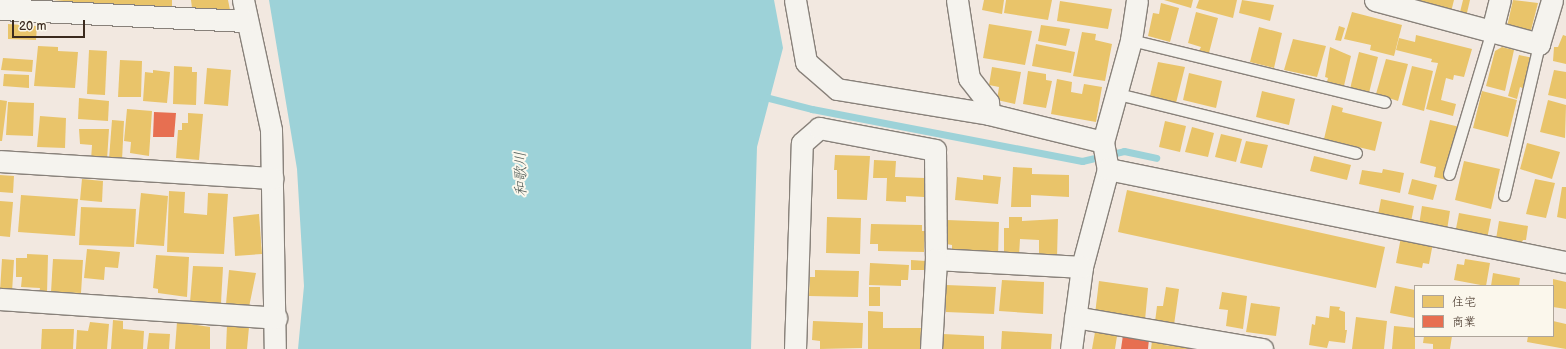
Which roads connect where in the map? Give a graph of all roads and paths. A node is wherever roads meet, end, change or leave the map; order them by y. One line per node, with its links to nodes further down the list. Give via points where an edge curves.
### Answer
1 (243, 0): 9 (street)
2 (796, 0): 15 (street, via 806,62 836,89)
3 (957, 0): 15 (street, via 969,78 988,102)
4 (1137, 0): 11 (street)
5 (1374, 0): 10 (street)
6 (1500, 0): 10 (street)
7 (1552, 0): 12 (street)
8 (0, 9): 9 (street)
9 (247, 21): 21 (street, via 271,130)
10 (1492, 31): 12 (street); 20 (lane)
11 (1131, 40): 13 (street); 14 (lane)
12 (1539, 44): 22 (lane)
13 (1118, 94): 16 (street); 17 (lane)
14 (1384, 102)
15 (989, 114): 16 (street)
16 (1103, 142): 19 (street)
17 (1356, 153)
18 (0, 161): 21 (street)
19 (1108, 169): 24 (street); 25 (street)
20 (1449, 174)
21 (272, 178): 28 (street)
22 (1504, 195)
23 (936, 259): 25 (street); 31 (street, via 935,150 819,128 802,143); 32 (street)
24 (1566, 262)
25 (1082, 267): 27 (street)
26 (0, 299): 28 (street)
27 (1074, 317): 29 (street); 33 (street)
28 (276, 318): 30 (street)
29 (1203, 344): 34 (street)
30 (275, 349)
31 (796, 349)
32 (931, 349)
33 (1071, 349)
34 (1262, 349)

